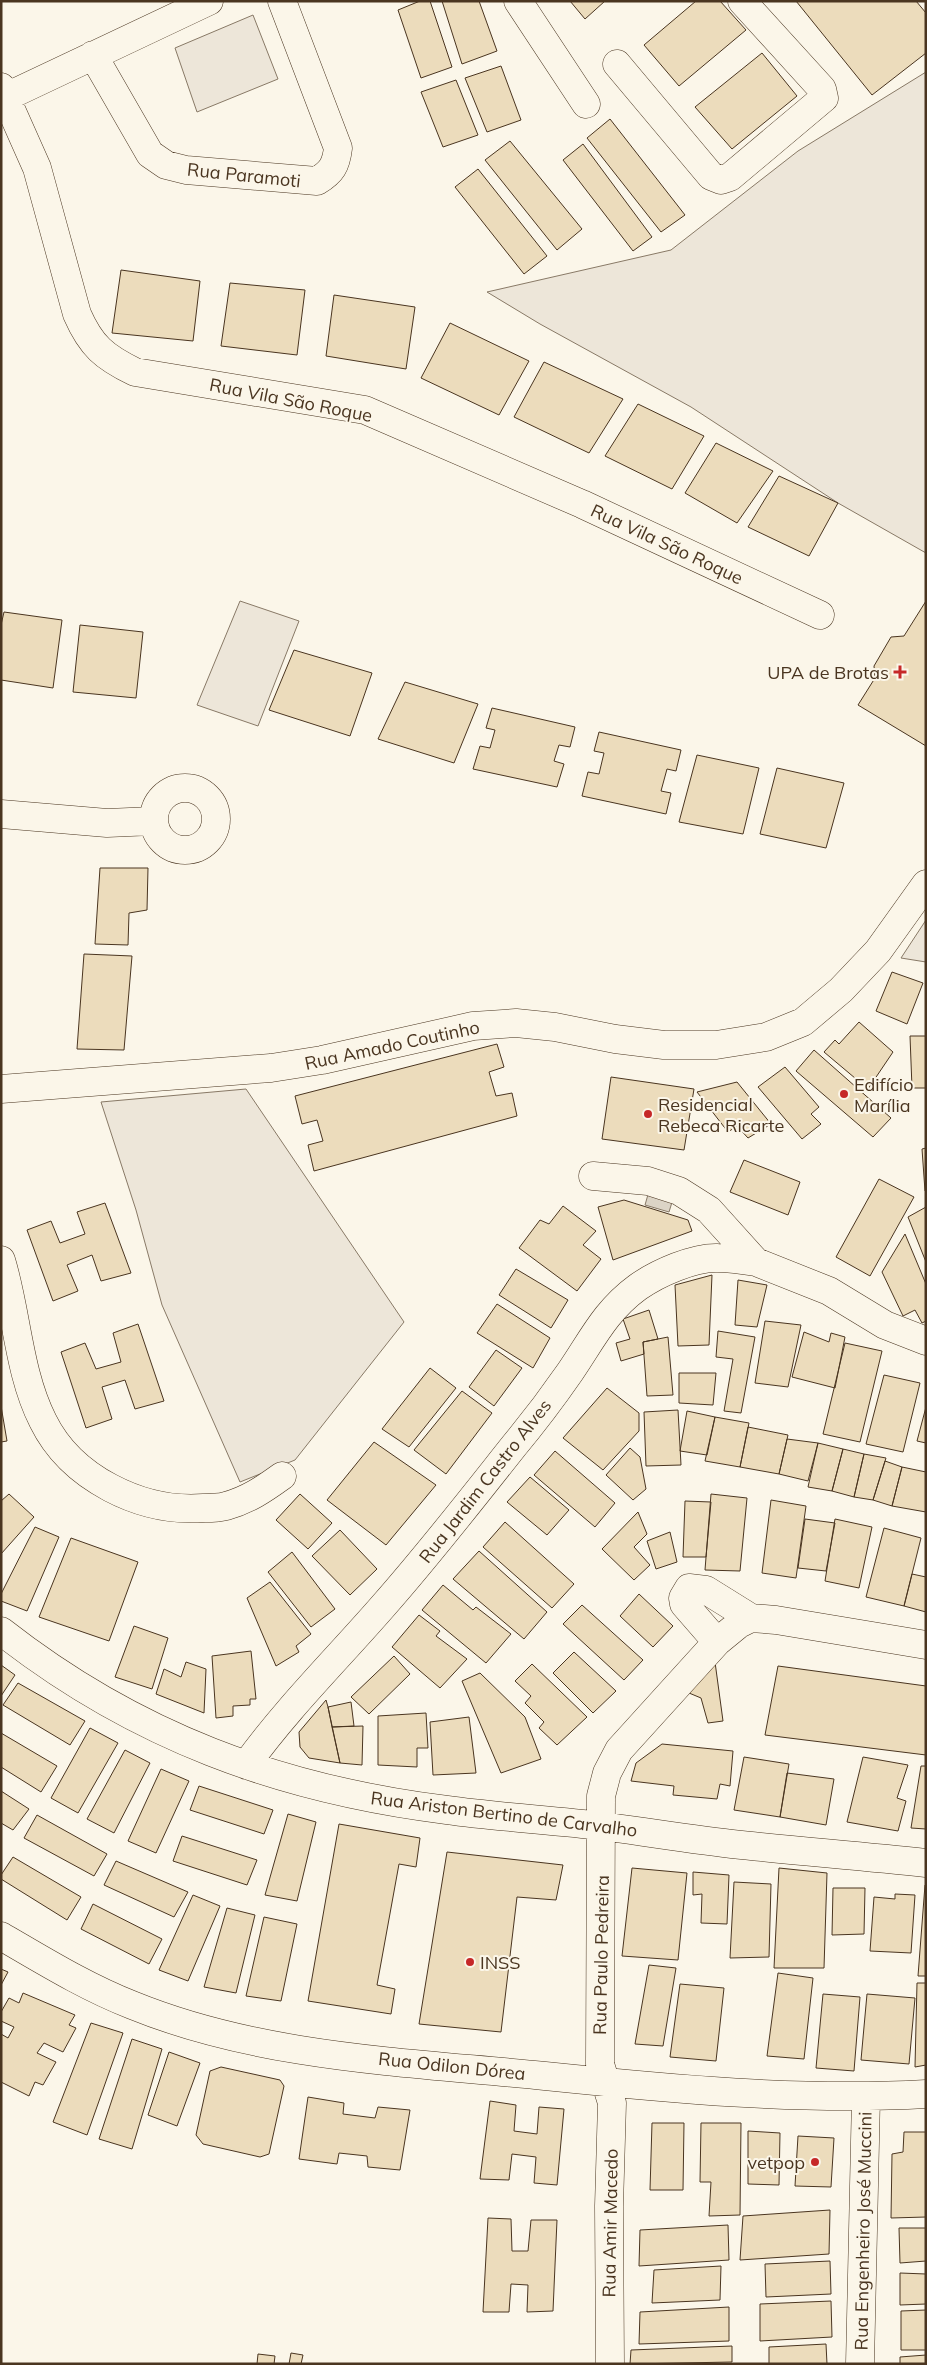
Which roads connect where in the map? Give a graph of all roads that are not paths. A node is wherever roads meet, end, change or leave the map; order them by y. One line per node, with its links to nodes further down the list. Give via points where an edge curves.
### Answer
1 (209, 1): 5 (street)
2 (282, 1): 5 (street, Rua Paramoti, via 338,148 330,174 317,181 186,170 166,165 150,154)
3 (518, 1): 8 (street)
4 (742, 1): 6 (street, via 822,89 824,98 730,178 721,180 711,176)
5 (93, 55): 7 (street)
6 (617, 64)
7 (4, 92): 9 (street, Rua Vila São Roque, via 37,168 77,314 91,341 113,362 135,372 365,410 582,504)
8 (586, 104)
9 (820, 615)
10 (1, 814): 11 (street, via 107,823)
11 (154, 821)
12 (926, 884): 13 (street, Rua Amado Coutinho, via 878,951 841,990 803,1022 766,1037 716,1046 664,1045 615,1039 555,1026 482,1025 272,1068)
13 (1, 1089)
14 (593, 1176): 16 (street, via 648,1181 679,1191 709,1210)
15 (1, 1260): 18 (street, via 31,1390 43,1421 60,1448 83,1470 113,1490 149,1502 187,1509 225,1506 256,1495)
16 (756, 1262): 17 (street, via 829,1291 885,1325); 23 (street, Rua Jardim Castro Alves, via 716,1258 689,1263 663,1272 638,1287 615,1307 525,1433 433,1548 298,1699)
17 (926, 1341)
18 (282, 1476)
19 (751, 1618): 21 (street, Rua Paulo Pedreira); 21 (street, via 706,1590 689,1588 682,1598 684,1604); 22 (street)
20 (1, 1631): 23 (street, Rua Ariston Bertino de Carvalho, via 59,1674 106,1703 160,1732)
21 (717, 1642): 24 (street, Rua Paulo Pedreira, via 619,1750 607,1773 602,1796)
22 (926, 1645)
23 (246, 1765): 24 (street, Rua Ariston Bertino de Carvalho, via 337,1791 445,1810)
24 (602, 1826): 25 (street, Rua Ariston Bertino de Carvalho, via 730,1844); 27 (street, Rua Paulo Pedreira, via 600,2064)
25 (926, 1863)
26 (1, 1936): 27 (street, Rua Odilon Dórea, via 74,1979 133,2006 251,2042 323,2053)
27 (605, 2082): 29 (street, Rua Odilon Dórea); 30 (street, Rua Amir Macedo, via 612,2103)
28 (926, 2094): 29 (street, Rua Odilon Dórea)
29 (866, 2097): 31 (street, Rua Engenheiro José Muccini)
30 (610, 2364)
31 (860, 2364)

